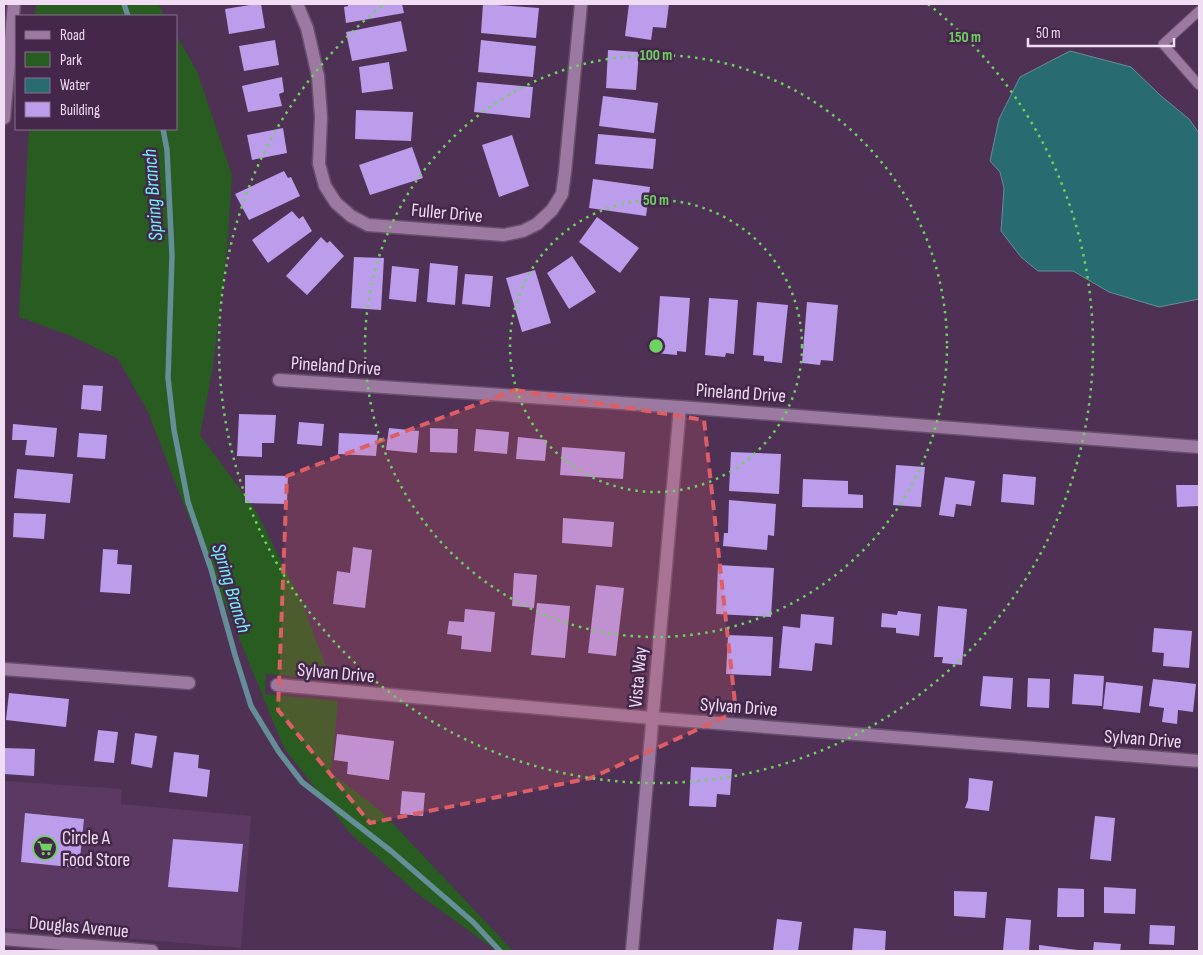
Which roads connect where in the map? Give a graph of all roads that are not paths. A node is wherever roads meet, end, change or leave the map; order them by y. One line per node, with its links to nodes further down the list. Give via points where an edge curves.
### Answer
1 (14, 4): 6 (street)
2 (297, 4): 3 (street, Fuller Drive, via 318,76 322,117 319,164 325,186 336,203 351,216 368,224 504,235 537,224 552,210 562,194)
3 (581, 4)
4 (1199, 11): 5 (lane, via 1163,44)
5 (1199, 85)
6 (4, 118)
7 (279, 380): 8 (street, Pineland Drive)
8 (680, 407): 9 (street, Pineland Drive); 13 (street, Vista Way)
9 (1199, 446)
10 (4, 669): 11 (street)
11 (189, 683)
12 (277, 685): 13 (street, Sylvan Drive)
13 (652, 718): 14 (street, Sylvan Drive); 17 (street, Vista Way)
14 (1199, 761)
15 (4, 939): 16 (street, Douglas Avenue)
16 (152, 951)
17 (632, 951)

